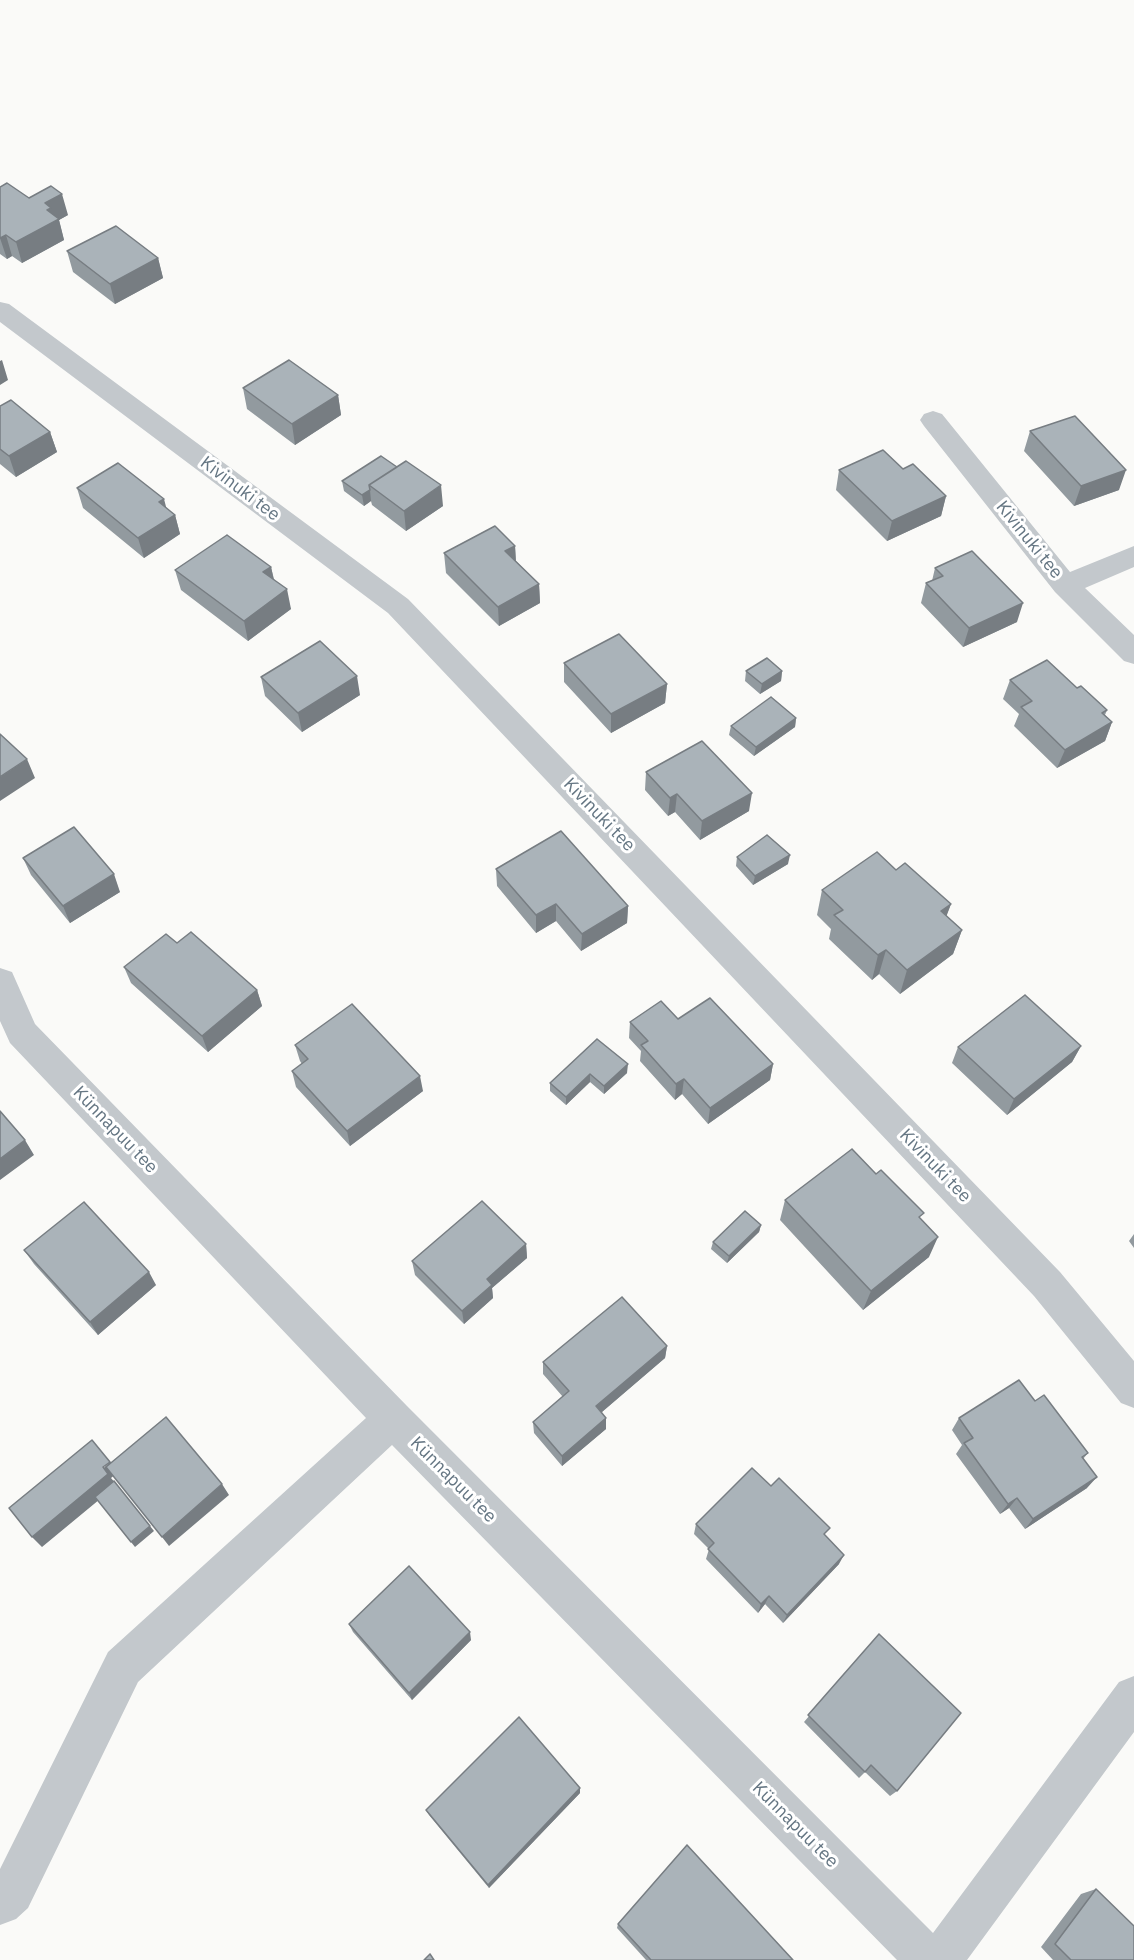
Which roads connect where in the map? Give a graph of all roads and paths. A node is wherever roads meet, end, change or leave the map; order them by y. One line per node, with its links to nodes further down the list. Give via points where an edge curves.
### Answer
1 (0, 310): 7 (street, Kivinuki tee, via 398,606 1047,1284)
2 (933, 420): 4 (street, Kivinuki tee)
3 (1134, 556): 4 (street)
4 (1065, 585): 5 (street, Kivinuki tee)
5 (1134, 653)
6 (0, 982): 8 (street, Künnapuu tee, via 22,1034)
7 (1134, 1390)
8 (393, 1419): 10 (street, via 123,1667 12,1892); 11 (street, Künnapuu tee)
9 (1131, 1709): 12 (street)
10 (0, 1903)
11 (928, 1960)
12 (940, 1960)

